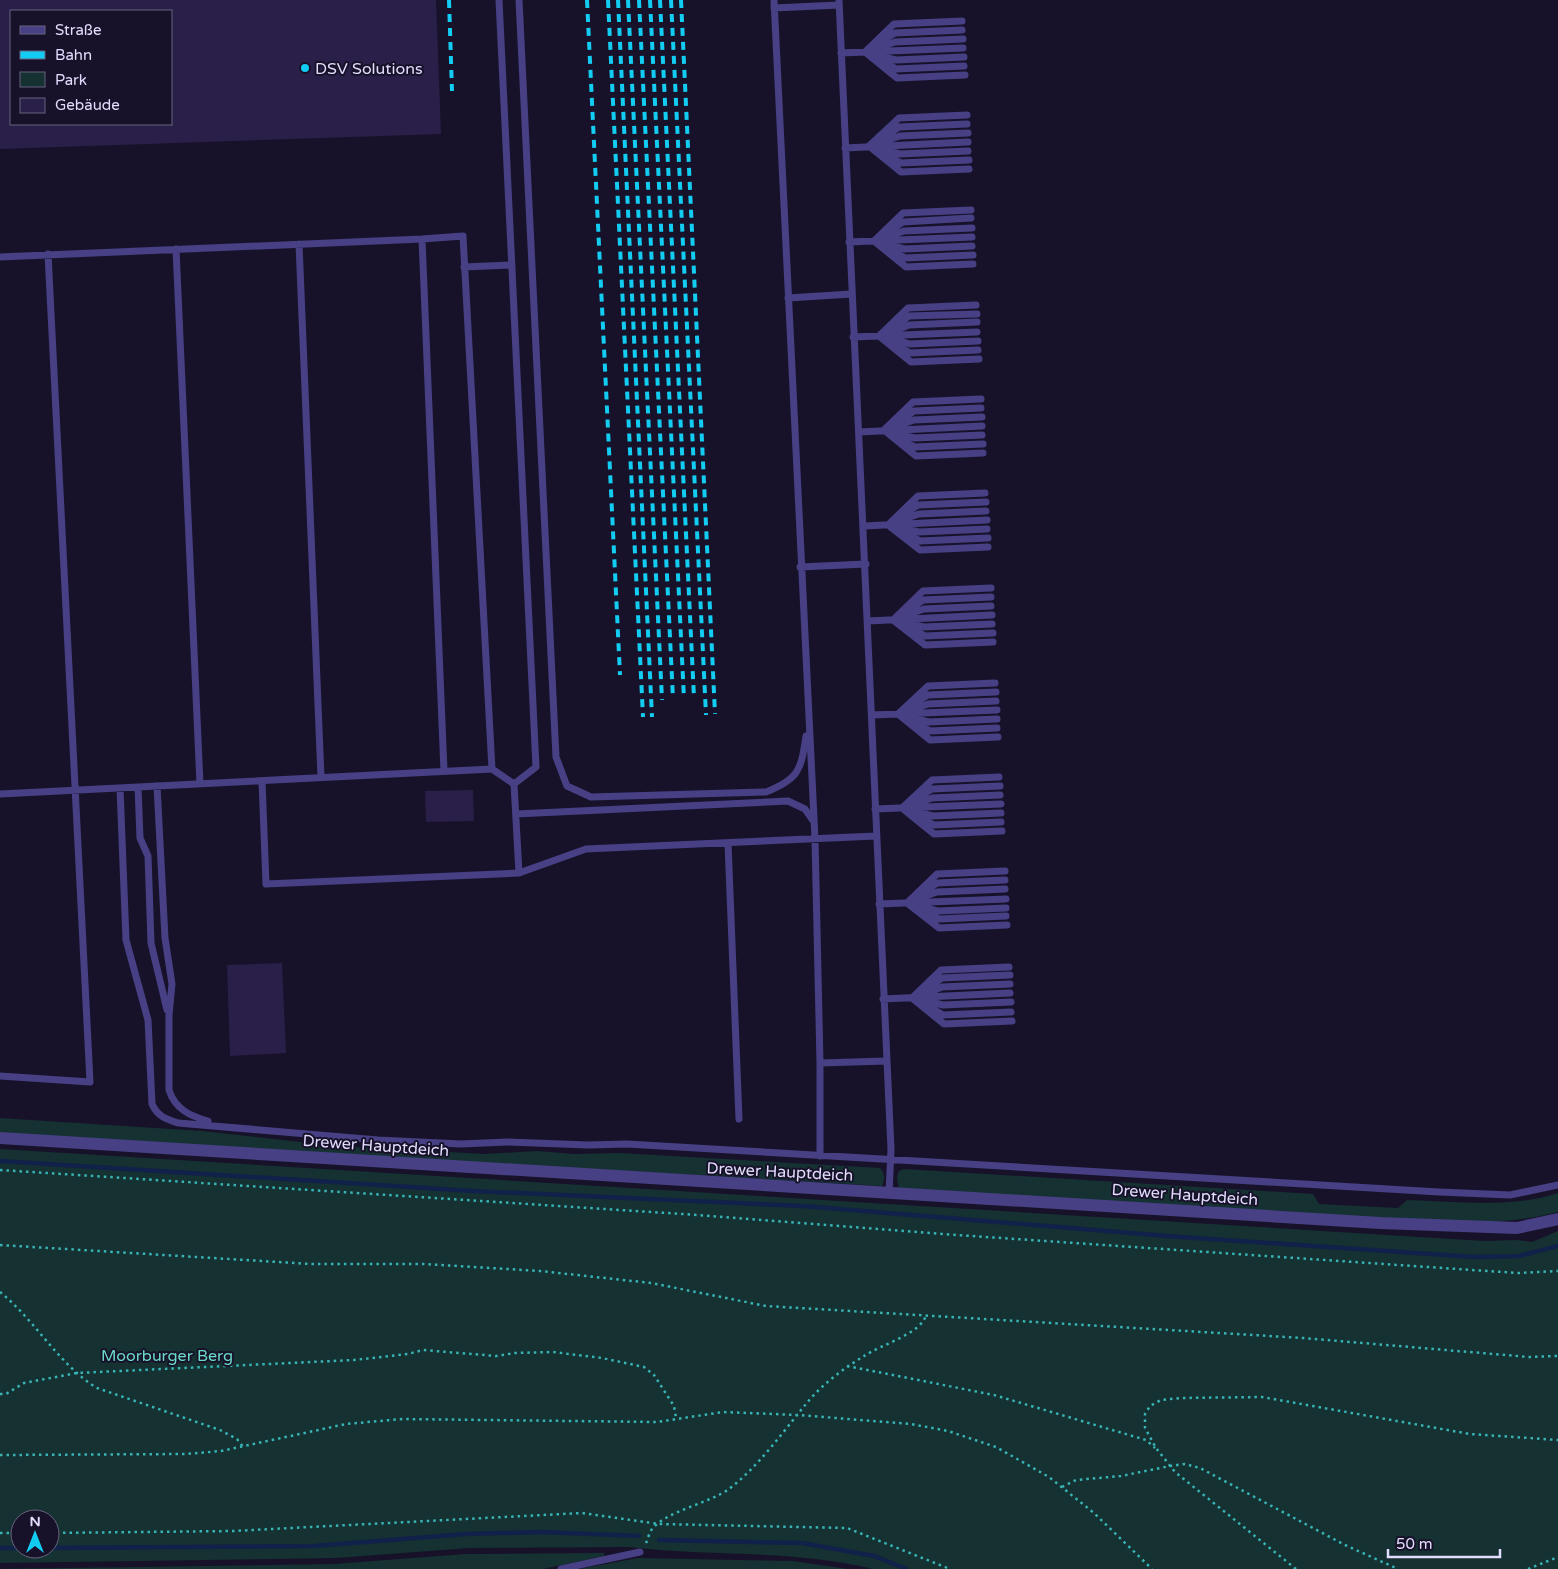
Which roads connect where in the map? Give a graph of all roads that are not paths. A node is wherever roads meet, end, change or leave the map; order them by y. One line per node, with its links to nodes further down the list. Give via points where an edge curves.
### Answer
1 (499, 0): 37 (lane)
2 (520, 0): 86 (lane, via 556,757 561,772 567,786 591,797 766,792 784,785 798,771)
3 (839, 2): 4 (lane); 10 (lane)
4 (774, 4): 40 (lane)
5 (962, 21): 9 (lane, via 894,24)
6 (962, 30): 9 (lane, via 895,33)
7 (963, 39): 9 (lane, via 895,42)
8 (963, 48): 9 (lane)
9 (865, 52): 10 (lane); 11 (lane, via 896,60); 12 (lane, via 896,69); 13 (lane, via 897,78)
10 (841, 53): 19 (lane)
11 (964, 57)
12 (964, 66)
13 (964, 75)
14 (967, 115): 18 (lane, via 899,118)
15 (967, 124): 18 (lane, via 899,127)
16 (968, 133): 18 (lane, via 900,136)
17 (968, 142): 18 (lane)
18 (870, 146): 19 (lane); 20 (lane, via 900,154); 21 (lane, via 901,163); 22 (lane, via 901,172)
19 (845, 148): 29 (lane)
20 (968, 151)
21 (969, 160)
22 (969, 169)
23 (971, 210): 28 (lane, via 903,213)
24 (971, 218): 28 (lane, via 903,222)
25 (972, 228): 28 (lane, via 904,230)
26 (972, 237): 28 (lane)
27 (422, 239): 30 (lane); 38 (lane, via 463,236); 90 (lane)
28 (874, 241): 29 (lane); 31 (lane, via 905,249); 34 (lane, via 905,258); 36 (lane, via 906,267)
29 (849, 242): 39 (lane)
30 (299, 244): 32 (lane); 92 (lane)
31 (972, 246)
32 (176, 249): 33 (lane); 94 (lane)
33 (48, 254): 35 (lane); 100 (lane)
34 (973, 255)
35 (0, 256)
36 (973, 264)
37 (512, 265): 38 (lane); 95 (lane, via 536,767)
38 (464, 267): 89 (lane)
39 (851, 294): 40 (lane); 46 (lane)
40 (788, 298): 69 (lane)
41 (976, 305): 45 (lane, via 908,308)
42 (976, 314): 45 (lane, via 909,316)
43 (977, 322): 45 (lane, via 909,326)
44 (977, 332): 45 (lane)
45 (879, 336): 46 (lane); 47 (lane, via 910,344); 48 (lane, via 910,353); 49 (lane, via 911,362)
46 (853, 337): 55 (lane)
47 (978, 340)
48 (978, 350)
49 (979, 359)
50 (981, 399): 54 (lane, via 913,402)
51 (981, 408): 54 (lane, via 914,411)
52 (982, 417): 54 (lane, via 914,420)
53 (982, 426): 54 (lane)
54 (884, 430): 55 (lane); 56 (lane, via 915,438); 57 (lane, via 915,447); 58 (lane, via 916,456)
55 (859, 432): 64 (lane)
56 (982, 435)
57 (983, 444)
58 (983, 453)
59 (986, 493): 63 (lane, via 918,496)
60 (986, 502): 63 (lane, via 918,505)
61 (986, 511): 63 (lane, via 918,514)
62 (987, 520): 63 (lane)
63 (888, 525): 64 (lane); 65 (lane, via 919,532); 66 (lane, via 920,541); 67 (lane, via 920,550)
64 (864, 526): 68 (lane)
65 (987, 529)
66 (988, 538)
67 (988, 547)
68 (866, 564): 69 (lane); 75 (lane)
69 (800, 566): 86 (lane)
70 (991, 588): 74 (lane, via 923,591)
71 (991, 597): 74 (lane, via 923,600)
72 (991, 606): 74 (lane, via 924,609)
73 (992, 615): 74 (lane)
74 (893, 620): 75 (lane); 76 (lane, via 924,627); 77 (lane, via 925,636); 78 (lane, via 925,645)
75 (868, 621): 84 (lane)
76 (992, 624)
77 (992, 633)
78 (993, 642)
79 (995, 683): 83 (lane, via 928,686)
80 (996, 692): 83 (lane, via 928,695)
81 (996, 701): 83 (lane, via 928,704)
82 (997, 710): 83 (lane)
83 (898, 714): 84 (lane); 85 (lane, via 929,722); 87 (lane, via 930,731); 88 (lane, via 930,740)
84 (872, 716): 105 (lane)
85 (997, 719)
86 (808, 721): 108 (lane)
87 (998, 728)
88 (998, 737)
89 (492, 769): 90 (lane); 95 (lane)
90 (444, 771): 92 (lane)
91 (999, 777): 104 (lane, via 932,780)
92 (321, 778): 93 (lane)
93 (262, 781): 94 (lane); 115 (lane, via 266,884)
94 (200, 784): 96 (lane)
95 (514, 784): 107 (lane)
96 (158, 786): 98 (lane); 132 (lane, via 165,938 172,984)
97 (1000, 786): 104 (lane, via 932,789)
98 (138, 787): 99 (lane); 132 (lane, via 140,838 148,856 151,943)
99 (120, 788): 100 (lane); 138 (lane, via 126,940 148,1020 152,1104 156,1112 167,1120)
100 (75, 790): 101 (lane); 136 (lane, via 90,1082)
101 (0, 794)
102 (1000, 795): 104 (lane, via 932,798)
103 (1001, 804): 104 (lane)
104 (902, 808): 105 (lane); 106 (lane, via 933,816); 109 (lane, via 934,825); 110 (lane, via 934,834)
105 (875, 809): 111 (lane)
106 (1001, 813)
107 (516, 814): 108 (lane, via 788,801 805,809); 115 (lane)
108 (814, 822): 112 (lane)
109 (1001, 822)
110 (1002, 831)
111 (876, 836): 112 (lane); 120 (lane)
112 (815, 839): 113 (lane); 135 (lane)
113 (728, 843): 115 (lane, via 586,848); 137 (lane)
114 (1004, 871): 119 (lane, via 937,874)
115 (519, 873)
116 (1005, 880): 119 (lane, via 937,884)
117 (1005, 890): 119 (lane, via 937,892)
118 (1006, 898): 119 (lane)
119 (907, 903): 120 (lane); 121 (lane, via 938,911); 122 (lane, via 939,919); 123 (lane, via 939,928)
120 (879, 904): 129 (lane)
121 (1006, 908)
122 (1006, 916)
123 (1007, 925)
124 (1009, 967): 128 (lane, via 942,970)
125 (1010, 975): 128 (lane, via 942,978)
126 (1010, 984): 128 (lane, via 942,987)
127 (1010, 993): 128 (lane)
128 (912, 998): 129 (lane); 130 (lane, via 943,1006); 131 (lane, via 943,1014); 133 (lane, via 944,1024)
129 (883, 999): 134 (lane)
130 (1011, 1002)
131 (1011, 1012)
132 (169, 1015): 138 (lane, via 172,1099 183,1111)
133 (1012, 1020)
134 (886, 1061): 135 (lane); 141 (lane)
135 (820, 1063): 140 (lane)
136 (0, 1076)
137 (739, 1119)
138 (220, 1125): 140 (lane, via 424,1142 628,1144)
139 (0, 1138): 143 (street, Drewer Hauptdeich)
140 (820, 1156): 141 (lane)
141 (890, 1160): 142 (lane, via 1510,1195); 143 (lane)
142 (1558, 1185)
143 (889, 1194): 144 (street, Drewer Hauptdeich, via 1380,1224 1517,1228)
144 (1558, 1220)
145 (640, 1552): 146 (lane)
146 (561, 1569)

